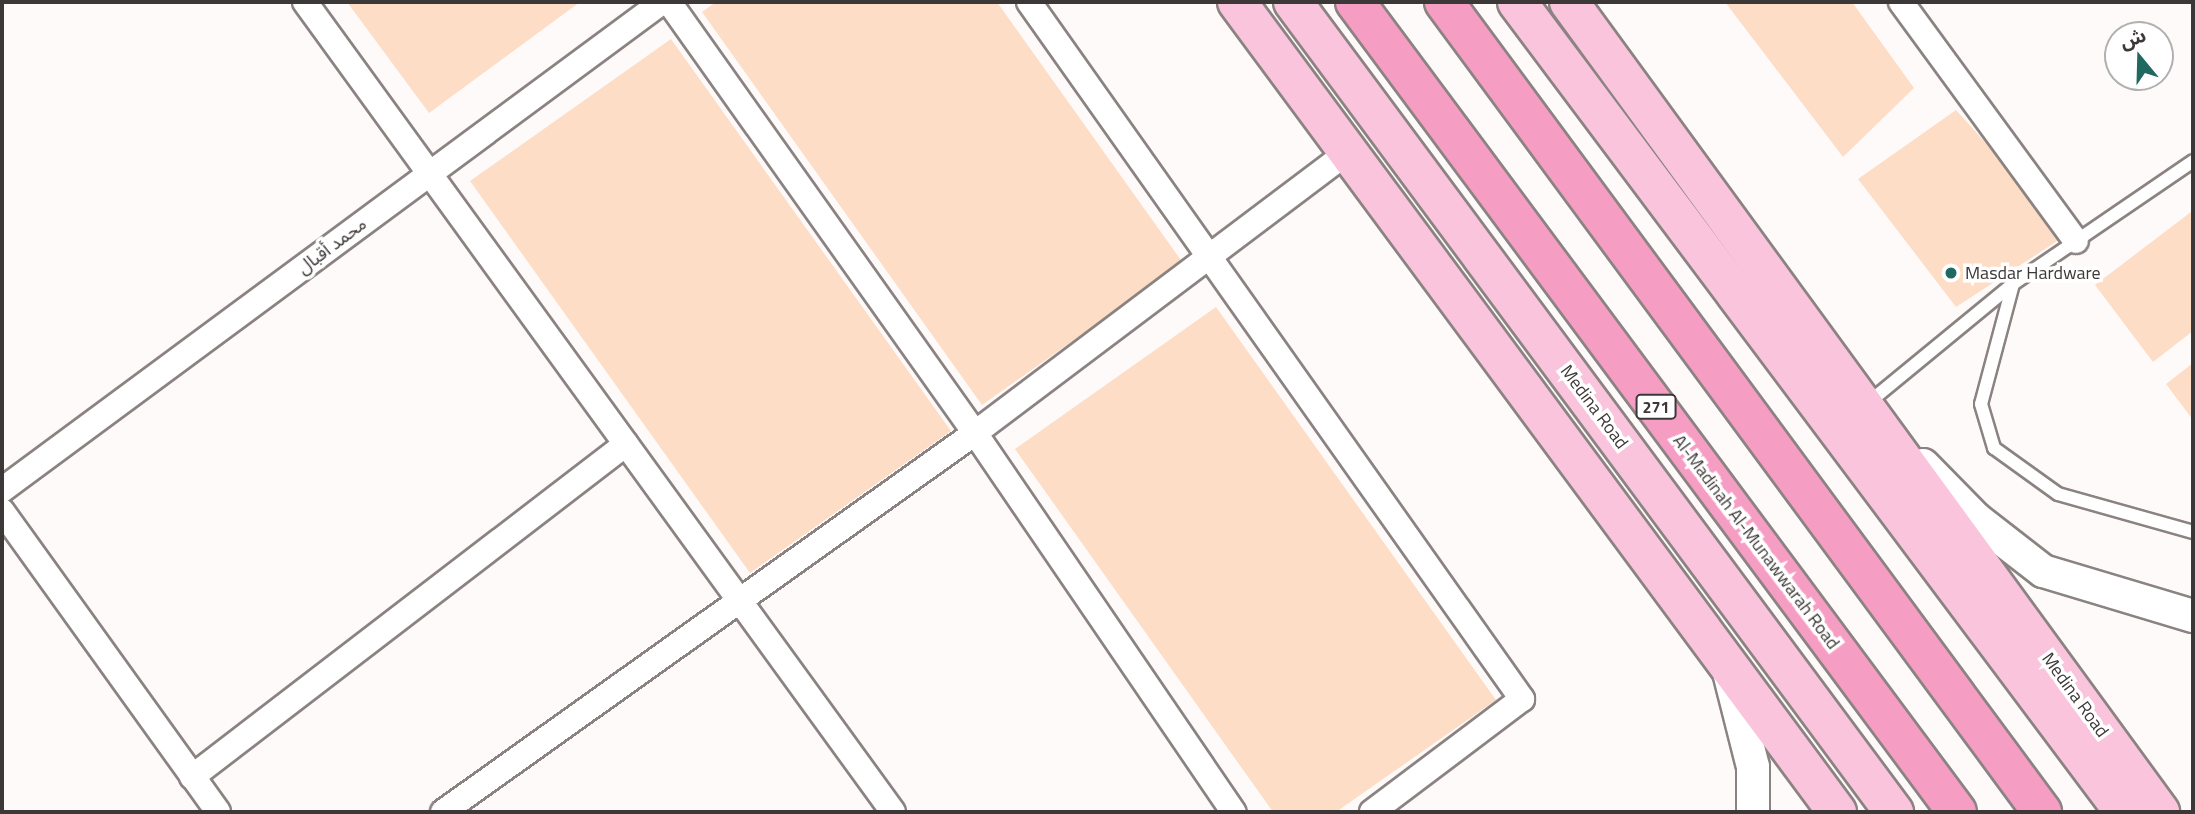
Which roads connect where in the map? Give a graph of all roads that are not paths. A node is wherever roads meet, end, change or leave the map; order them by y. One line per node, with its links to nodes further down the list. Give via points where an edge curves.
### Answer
1 (305, 2): 14 (street)
2 (662, 2): 14 (street, محمد أقبال)
3 (669, 2): 19 (street)
4 (1029, 2): 16 (street)
5 (1237, 2): 12 (main road)
6 (1293, 2): 35 (main road, Medina Road)
7 (1355, 2): 36 (highway, Al-Madinah Al-Munawwarah Road / 271)
8 (1444, 2): 37 (highway)
9 (1517, 2): 38 (main road)
10 (1569, 2): 18 (main road, Medina Road)
11 (1901, 2): 15 (street)
12 (1348, 152): 16 (street); 26 (main road)
13 (2193, 161): 15 (lane)
14 (430, 173): 20 (street); 21 (street, محمد أقبال)
15 (2076, 241): 17 (lane)
16 (1211, 253): 19 (street); 32 (street, via 1522,699)
17 (2013, 284): 18 (lane); 23 (lane, via 1982,404 1994,448 2058,494)
18 (1865, 405): 25 (street, via 1976,519 2043,571); 39 (main road, Medina Road)
19 (975, 433): 24 (street); 31 (street)
20 (626, 444): 24 (street); 27 (street)
21 (2, 490)
22 (2, 511): 27 (street)
23 (2193, 532)
24 (739, 600): 29 (street); 30 (street)
25 (2193, 616)
26 (1728, 667): 33 (street, via 1753,767); 34 (main road)
27 (192, 777): 28 (street)
28 (218, 812)
29 (443, 812)
30 (893, 812)
31 (1234, 812)
32 (1372, 812)
33 (1753, 812)
34 (1837, 812)
35 (1894, 812)
36 (1957, 812)
37 (2042, 812)
38 (2124, 812)
39 (2160, 812)

